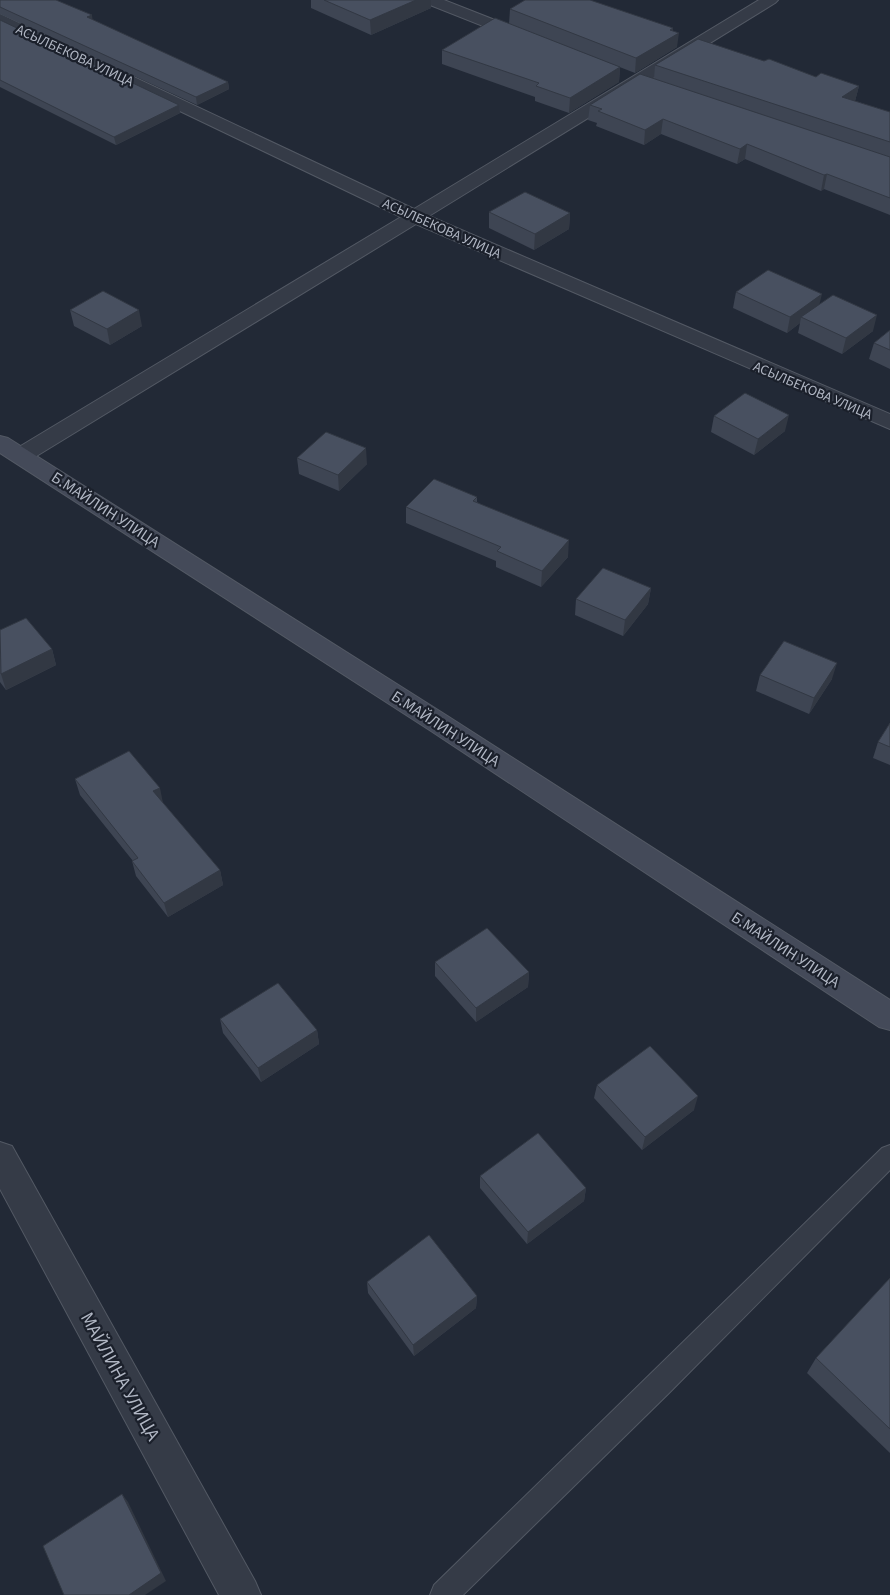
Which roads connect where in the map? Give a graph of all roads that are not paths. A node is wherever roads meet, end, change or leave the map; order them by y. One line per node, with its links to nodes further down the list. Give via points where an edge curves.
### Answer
1 (430, 0): 4 (street)
2 (770, 0): 6 (street)
3 (0, 20): 8 (street, АСЫЛБЕКОВА УЛИЦА)
4 (537, 42)
5 (617, 74): 6 (street)
6 (635, 81): 7 (street); 8 (street)
7 (654, 87)
8 (414, 216): 9 (street, АСЫЛБЕКОВА УЛИЦА); 10 (street)
9 (890, 422)
10 (11, 449): 11 (street, Б.МАЙЛИН УЛИЦА, via 449,729)
11 (890, 1017)
12 (890, 1155): 15 (lane)
13 (0, 1157): 14 (street, МАЙЛИНА УЛИЦА)
14 (241, 1595)
15 (444, 1595)

